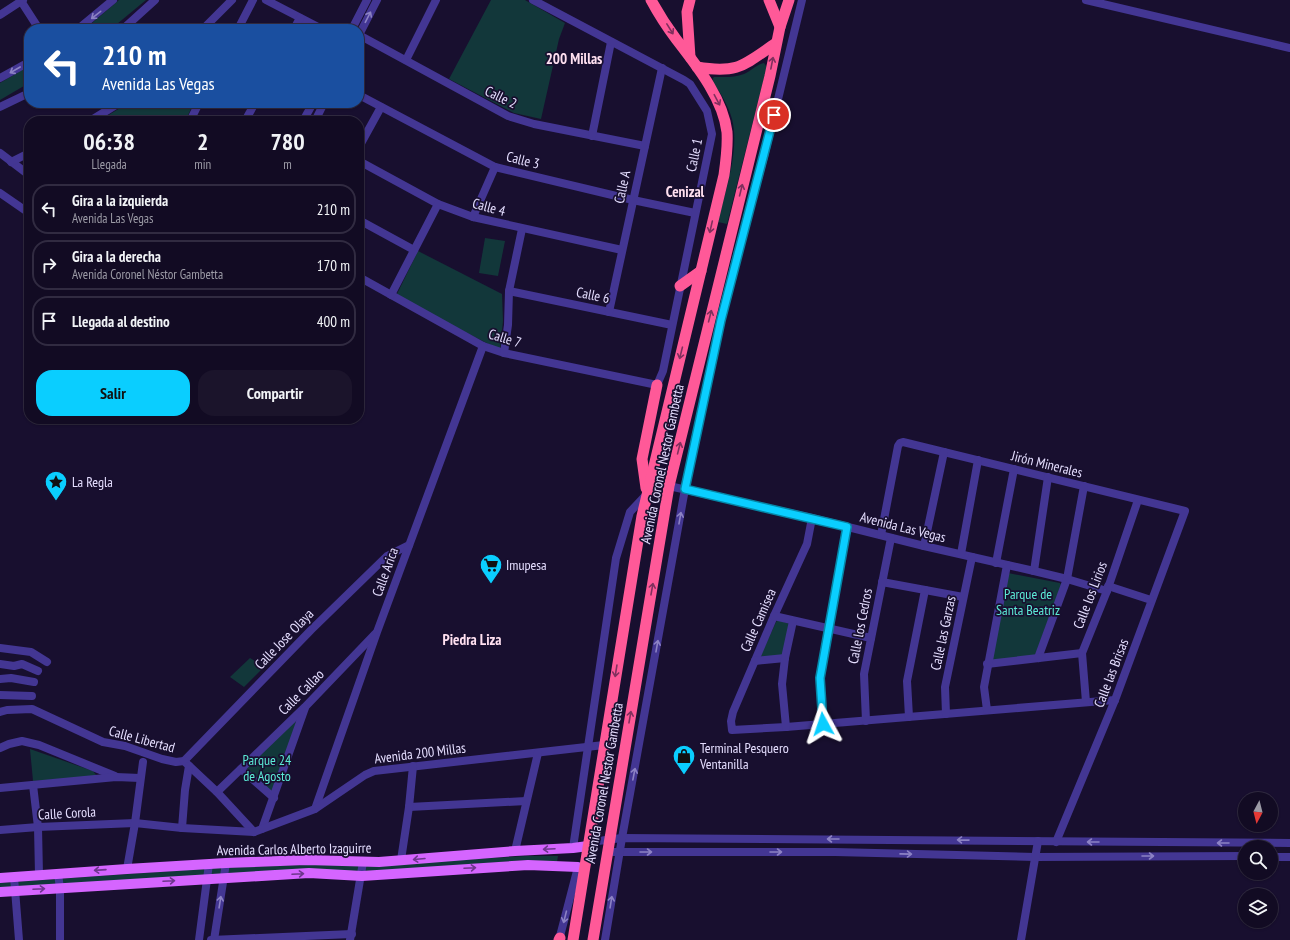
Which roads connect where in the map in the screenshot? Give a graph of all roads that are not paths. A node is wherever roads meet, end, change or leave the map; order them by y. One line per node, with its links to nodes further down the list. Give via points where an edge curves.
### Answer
1 (114, 0): 20 (street, one-way to 20)
2 (155, 0): 21 (street)
3 (232, 0): 22 (street)
4 (253, 0): 23 (street)
5 (266, 0): 18 (street)
6 (367, 0): 26 (street)
7 (377, 0): 27 (street, one-way to 7)
8 (436, 0): 34 (street)
9 (533, 0): 30 (street, Calle 1)
10 (651, 0): 33 (highway, Avenida Coronel Nestor Gambetta, one-way to 33)
11 (690, 0): 33 (highway, via 687,12)
12 (769, 0): 28 (highway)
13 (789, 0): 28 (highway, Avenida Coronel Nestor Gambetta)
14 (802, 0): 80 (street, via 723,313)
15 (1086, 0): 32 (street)
16 (22, 1): 17 (street); 19 (street)
17 (0, 15)
18 (300, 18): 24 (street); 25 (street)
19 (35, 24)
20 (84, 24)
21 (129, 24)
22 (209, 24)
23 (241, 24)
24 (297, 24)
25 (312, 24)
26 (355, 24)
27 (364, 25)
28 (780, 27): 31 (highway, Avenida Coronel Nestor Gambetta)
29 (364, 38): 34 (street, Calle 2)
30 (611, 42): 37 (street, Calle 1); 45 (street)
31 (776, 43): 36 (highway, via 753,60 736,68 713,70); 78 (highway, Avenida Coronel Nestor Gambetta, one-way to 31)
32 (1290, 48)
33 (690, 57): 36 (highway, Avenida Coronel Nestor Gambetta)
34 (406, 60): 45 (street, Calle 2, via 508,116)
35 (24, 65): 38 (street, one-way to 38)
36 (697, 67): 64 (highway, Avenida Coronel Nestor Gambetta, one-way to 64, via 724,117 728,146 724,175)
37 (662, 68): 47 (street, Calle A); 58 (street, Calle 1, via 690,84 707,111 712,134)
38 (0, 78)
39 (24, 95): 42 (street)
40 (364, 98): 41 (street, Calle 3)
41 (381, 106): 46 (street); 52 (street, Calle 3)
42 (0, 107)
43 (111, 108): 44 (street)
44 (98, 116)
45 (592, 136): 47 (street, Calle 2)
46 (364, 138)
47 (644, 146): 55 (street, Calle A)
48 (0, 153): 50 (street)
49 (24, 156): 50 (street)
50 (11, 162): 53 (street)
51 (364, 164): 56 (street, Calle 4)
52 (494, 167): 55 (street, Calle 3); 59 (street)
53 (24, 171)
54 (0, 193): 57 (street)
55 (633, 200): 58 (street, Calle 3); 63 (street, Calle A)
56 (438, 204): 59 (street, Calle 4); 62 (street)
57 (24, 210)
58 (696, 213): 66 (street, Calle 1)
59 (473, 217): 61 (street, Calle 4)
60 (364, 223): 62 (street)
61 (522, 229): 63 (street, Calle 4); 67 (street)
62 (414, 250): 68 (street)
63 (622, 250): 69 (street, Calle A)
64 (701, 271): 66 (highway); 81 (highway, Avenida Coronel Nestor Gambetta, one-way to 81)
65 (364, 280): 68 (street, Calle 7)
66 (680, 286): 70 (street, Calle 1)
67 (509, 291): 69 (street, Calle 6); 72 (street)
68 (391, 295): 71 (street, Calle 7)
69 (609, 312): 70 (street, Calle 6)
70 (672, 325): 73 (street, Calle 1, via 663,370)
71 (483, 346): 72 (street, Calle 7); 88 (street, Calle Arica)
72 (504, 353): 73 (street, Calle 7)
73 (657, 385): 81 (highway, via 642,459)
74 (944, 452): 75 (street, Jirón Minerales); 86 (street, Jirón Minerales, via 900,443); 89 (street)
75 (978, 460): 76 (street, Jirón Minerales); 90 (street)
76 (1014, 469): 77 (street, Jirón Minerales); 93 (street)
77 (1048, 477): 79 (street, Jirón Minerales); 96 (street)
78 (669, 486): 80 (street, Avenida Las Vegas); 156 (highway, Avenida Coronel Nestor Gambetta, one-way to 78)
79 (1084, 486): 82 (street, Jirón Minerales); 97 (street)
80 (685, 489): 84 (street, Avenida Las Vegas); 157 (street, one-way to 80)
81 (646, 495): 133 (highway, Avenida Coronel Nestor Gambetta, one-way to 133); 134 (street, via 630,512 616,558)
82 (1138, 500): 83 (street, Jirón Minerales); 99 (street, Calle los Lirios)
83 (1185, 511): 102 (street, Calle las Brisas)
84 (812, 518): 85 (street, Avenida Las Vegas); 103 (street, Calle Camisea, via 807,544)
85 (847, 527): 86 (street, Avenida Las Vegas); 105 (street)
86 (881, 535): 87 (street, Avenida Las Vegas)
87 (891, 538): 89 (street, Avenida Las Vegas); 98 (street, Calle los Cedros)
88 (409, 545): 91 (street, Calle Jose Olaya); 95 (street, Calle Arica)
89 (924, 546): 90 (street, Avenida Las Vegas)
90 (961, 554): 92 (street, Avenida Las Vegas)
91 (387, 556): 95 (street, via 397,560); 138 (street, Calle Jose Olaya, via 307,634)
92 (972, 557): 93 (street, Avenida Las Vegas); 101 (street, Calle las Garzas)
93 (996, 563): 94 (street, Avenida Las Vegas)
94 (1007, 565): 96 (street, Avenida Las Vegas); 117 (street)
95 (401, 566): 106 (street, Calle Arica)
96 (1034, 570): 97 (street, Avenida Las Vegas)
97 (1068, 579): 99 (street, Avenida Las Vegas); 113 (street)
98 (882, 582): 100 (street); 107 (street, Calle los Cedros)
99 (1108, 588): 102 (street, Avenida Las Vegas); 110 (street, Calle los Lirios)
100 (925, 590): 101 (street); 129 (street, via 907,680)
101 (963, 597): 128 (street, Calle las Garzas, via 945,687)
102 (1151, 600): 123 (street, Calle las Brisas)
103 (774, 616): 104 (street); 114 (street, Calle Camisea)
104 (793, 621): 105 (street); 112 (street)
105 (828, 629): 107 (street); 131 (street, via 820,678)
106 (376, 632): 109 (street, Calle Callao); 111 (street, Calle Arica)
107 (871, 638): 130 (street, Calle los Cedros, via 864,674)
108 (0, 648): 115 (street, via 31,652)
109 (360, 650): 111 (street); 125 (street, Calle Callao)
110 (1082, 653): 113 (street); 124 (street, Calle los Lirios)
111 (369, 654): 149 (street, Calle Arica)
112 (785, 658): 114 (street); 132 (street, via 782,684)
113 (1038, 658): 117 (street)
114 (755, 661): 132 (street, Calle Camisea, via 733,712 732,730)
115 (47, 662)
116 (0, 664): 118 (street, via 22,664)
117 (987, 664): 126 (street, via 984,687)
118 (38, 671)
119 (0, 679): 120 (street)
120 (34, 682)
121 (0, 695): 122 (street)
122 (32, 696)
123 (1115, 700): 124 (street); 160 (street, Calle las Brisas)
124 (1086, 702): 126 (street)
125 (305, 707): 140 (street, Calle Callao); 146 (street)
126 (986, 710): 128 (street)
127 (0, 712): 138 (street, Calle Libertad, via 32,709 103,742 126,746 162,760)
128 (946, 714): 129 (street)
129 (909, 717): 130 (street)
130 (866, 721): 131 (street)
131 (823, 724): 132 (street)
132 (786, 727)
133 (604, 745): 134 (street, Avenida 200 Millas); 162 (highway, Avenida Coronel Nestor Gambetta)
134 (588, 747): 136 (street, Avenida 200 Millas); 163 (street)
135 (0, 748): 141 (street, via 22,741 39,745)
136 (538, 753): 139 (street, Avenida 200 Millas); 147 (street)
137 (142, 762): 142 (street)
138 (187, 763): 145 (street, Calle Libertad); 152 (street)
139 (413, 766): 148 (street); 149 (street, Avenida 200 Millas, via 374,771)
140 (240, 769): 145 (street, Calle Callao); 146 (street)
141 (116, 777): 142 (street); 143 (street)
142 (140, 778): 150 (street)
143 (33, 785): 144 (street); 151 (street)
144 (0, 788)
145 (217, 792): 155 (street, Calle Libertad)
146 (274, 798): 153 (street)
147 (526, 801): 148 (street); 164 (street)
148 (409, 807): 172 (street)
149 (315, 809): 153 (street, Avenida 200 Millas)
150 (135, 823): 151 (street, Calle Corola); 152 (street, Avenida 200 Millas); 177 (street)
151 (38, 827): 154 (street, Calle Corola); 179 (street)
152 (182, 828): 155 (street, Avenida 200 Millas)
153 (262, 829): 155 (street, Avenida 200 Millas)
154 (0, 830)
155 (254, 832)
156 (610, 838): 157 (street); 162 (street); 166 (highway, Avenida Coronel Nestor Gambetta)
157 (622, 838): 158 (street); 165 (street)
158 (713, 838): 159 (street, one-way to 158); 167 (street)
159 (1038, 841): 160 (street); 168 (street)
160 (1056, 842): 161 (street, one-way to 160)
161 (1290, 843)
162 (588, 846): 163 (main road, Avenida Carlos Alberto Izaguirre); 176 (highway); 195 (highway, Avenida Coronel Nestor Gambetta)
163 (573, 848): 164 (main road, Avenida Carlos Alberto Izaguirre, one-way to 164)
164 (515, 851): 172 (main road, Avenida Carlos Alberto Izaguirre, one-way to 172)
165 (619, 851): 166 (street); 167 (street, one-way to 167); 197 (street, one-way to 165)
166 (608, 852): 196 (highway, Avenida Coronel Nestor Gambetta)
167 (713, 852): 168 (street, one-way to 168)
168 (1035, 856): 169 (street, one-way to 169); 198 (street)
169 (1238, 856)
170 (1278, 857): 171 (street)
171 (1290, 857)
172 (401, 860): 173 (main road, Avenida Carlos Alberto Izaguirre)
173 (363, 862): 174 (main road, Avenida Carlos Alberto Izaguirre, via 306,860); 180 (street)
174 (226, 863): 175 (main road, Avenida Carlos Alberto Izaguirre); 183 (street)
175 (208, 864): 177 (main road, Avenida Carlos Alberto Izaguirre); 184 (street)
176 (578, 867): 180 (main road, Avenida Carlos Alberto Izaguirre, one-way to 176, via 528,865); 190 (street, one-way to 190)
177 (127, 868): 178 (main road, Avenida Carlos Alberto Izaguirre, one-way to 178)
178 (58, 874): 179 (main road, Avenida Carlos Alberto Izaguirre); 185 (street)
179 (39, 875): 181 (main road, Avenida Carlos Alberto Izaguirre)
180 (362, 876): 183 (main road, Avenida Carlos Alberto Izaguirre, one-way to 180, via 309,873); 188 (street)
181 (14, 877): 182 (main road, Avenida Carlos Alberto Izaguirre); 186 (street)
182 (0, 878)
183 (224, 878): 184 (main road, Avenida Carlos Alberto Izaguirre); 194 (street, one-way to 183)
184 (207, 879): 185 (main road, Avenida Carlos Alberto Izaguirre, one-way to 184); 193 (street)
185 (60, 888): 186 (main road, Avenida Carlos Alberto Izaguirre, one-way to 185); 192 (street)
186 (16, 890): 187 (main road, Avenida Carlos Alberto Izaguirre); 191 (street)
187 (0, 892)
188 (351, 937): 189 (street)
189 (257, 938): 194 (street)
190 (559, 939)
191 (19, 940)
192 (60, 940)
193 (199, 940)
194 (213, 940)
195 (573, 940)
196 (593, 940)
197 (605, 940)
198 (1021, 940)

